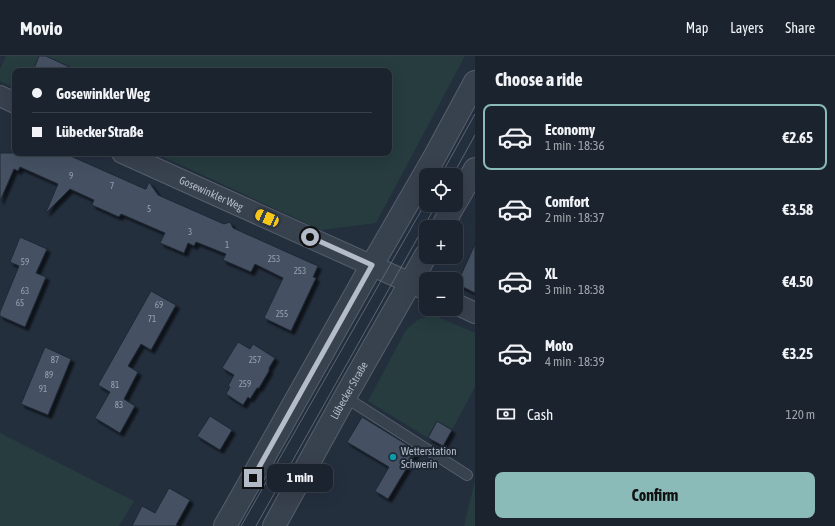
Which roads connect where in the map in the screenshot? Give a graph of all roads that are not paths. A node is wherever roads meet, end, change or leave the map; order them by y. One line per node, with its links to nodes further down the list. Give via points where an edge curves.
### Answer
1 (475, 82): 8 (street)
2 (0, 96): 3 (street)
3 (12, 102)
4 (129, 156): 8 (street, Gosewinkler Weg)
5 (475, 169): 6 (street)
6 (463, 190)
7 (424, 264): 9 (street, Lübecker Straße)
8 (372, 265): 9 (street, Gosewinkler Weg); 14 (street)
9 (418, 286): 12 (street, Lübecker Straße)
10 (463, 307): 11 (street)
11 (475, 313)
12 (344, 397): 13 (lane); 15 (street, Lübecker Straße)
13 (467, 475)
14 (225, 526)
15 (274, 526)

